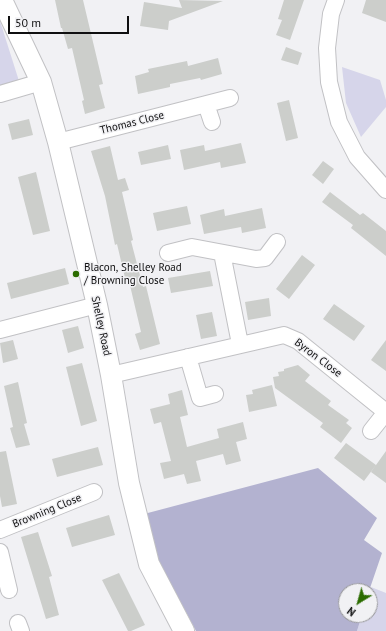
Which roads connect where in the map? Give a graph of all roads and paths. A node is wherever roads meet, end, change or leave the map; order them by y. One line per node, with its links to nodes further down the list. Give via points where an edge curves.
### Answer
1 (2, 0): 3 (street, Shelley Road)
2 (336, 0): 9 (street, via 331,14 327,48 329,82 339,122 356,157)
3 (41, 82): 4 (street); 8 (street, Shelley Road)
4 (0, 94)
5 (230, 98): 6 (street, Thomas Close)
6 (206, 104): 7 (street); 8 (street, Thomas Close)
7 (212, 122)
8 (58, 142): 13 (street, Shelley Road)
9 (386, 190)
10 (277, 242): 11 (street, via 265,258 256,259)
11 (222, 252): 12 (street, via 192,247); 15 (street)
12 (168, 253)
13 (97, 305): 14 (street); 17 (street, Shelley Road)
14 (0, 330)
15 (240, 344): 16 (street, Byron Close); 19 (street, Byron Close, via 284,335 298,341)
16 (188, 357): 17 (street, Byron Close); 18 (street)
17 (111, 375): 25 (street, Shelley Road, via 129,483 149,564)
18 (206, 401)
19 (386, 412): 20 (street, Byron Close)
20 (371, 431)
21 (94, 492): 22 (street, Browning Close)
22 (0, 530)
23 (0, 552): 24 (street)
24 (9, 590)
25 (184, 631)

